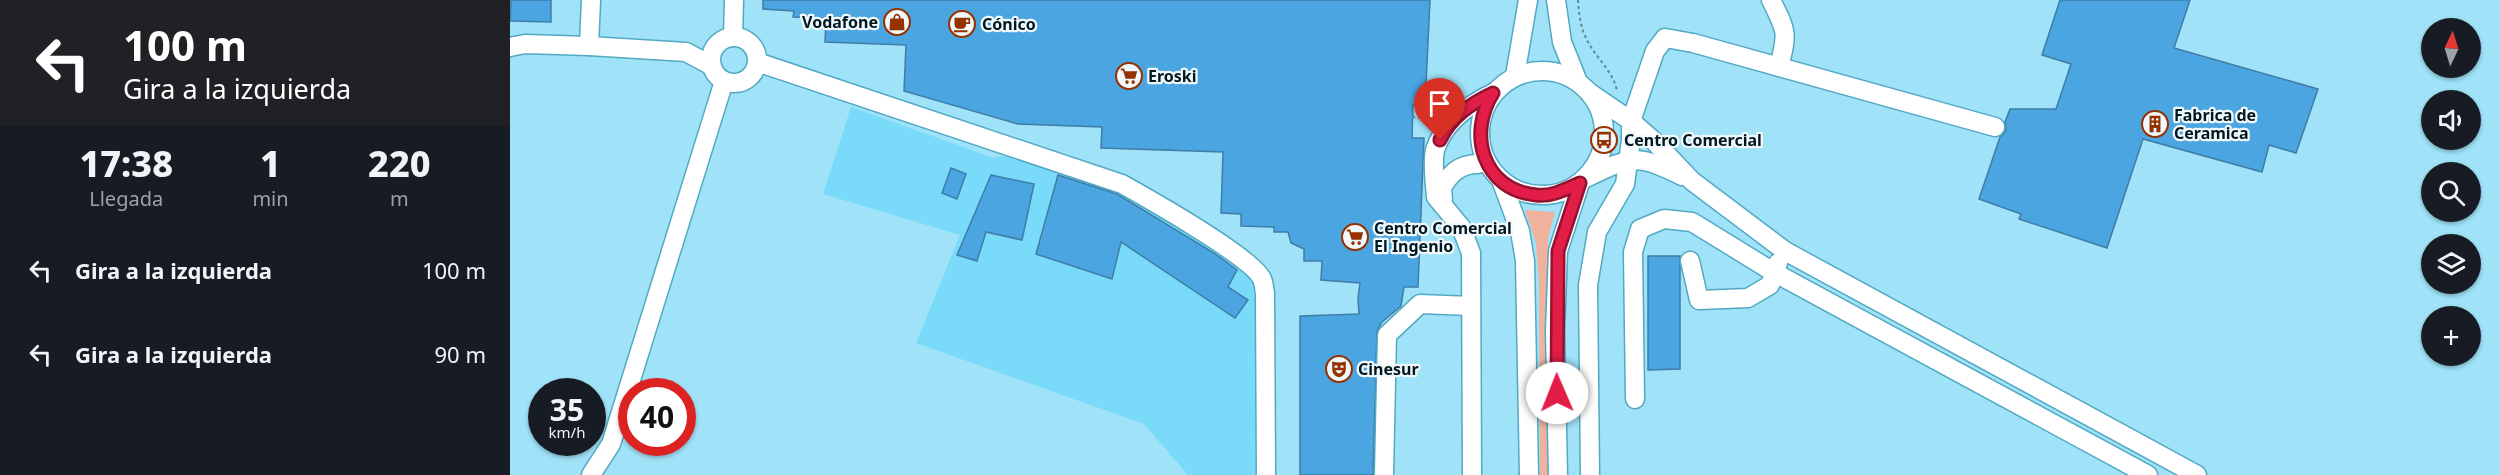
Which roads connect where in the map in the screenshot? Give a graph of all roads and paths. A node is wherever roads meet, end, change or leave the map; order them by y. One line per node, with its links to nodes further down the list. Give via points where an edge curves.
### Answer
1 (591, 0): 9 (street)
2 (734, 0): 7 (street)
3 (1556, 0): 15 (street, via 1562,42)
4 (1578, 0): 17 (path, via 1586,38 1614,81)
5 (1771, 0): 12 (street, via 1786,38)
6 (1528, 3): 13 (street)
7 (733, 37): 10 (street, via 751,45); 11 (street, via 717,44)
8 (510, 46): 9 (street)
9 (589, 46): 11 (street, via 686,52)
10 (757, 62): 14 (street, via 749,77 740,82); 35 (street, via 1122,184 1242,258 1262,278 1265,293)
11 (712, 66): 14 (street)
12 (1779, 67): 20 (street, via 1693,42 1665,38 1655,51); 21 (street)
13 (1515, 76): 15 (street, via 1544,70 1568,76); 16 (street)
14 (724, 81): 34 (street, via 611,444)
15 (1584, 87): 20 (street); 25 (street, via 1602,116 1604,140 1598,161)
16 (1493, 93): 24 (street, via 1485,105 1479,130 1483,155); 27 (street, via 1461,112 1445,129 1435,152 1436,197)
17 (1616, 97)
18 (1439, 106): 19 (path, via 1424,118)
19 (1412, 117)
20 (1631, 121): 22 (street); 26 (street)
21 (1995, 127)
22 (1627, 160): 25 (street); 26 (street, via 1656,163); 40 (street, via 1625,184 1597,232 1588,285)
23 (1478, 164): 27 (street, via 1467,164 1447,178 1442,188)
24 (1501, 180): 25 (street, via 1513,189 1536,195 1556,194); 38 (street, via 1520,231 1525,261)
25 (1583, 180): 39 (street, via 1558,251)
26 (1692, 180): 28 (street)
27 (1448, 212): 31 (street, via 1461,227 1471,253)
28 (1785, 251): 30 (street); 42 (street)
29 (1690, 261): 30 (street, via 1699,300 1749,298 1770,285)
30 (1774, 273): 32 (street, via 1692,222 1664,219 1640,229 1634,252); 33 (street)
31 (1471, 306): 36 (street, via 1420,304 1387,335); 37 (street)
32 (1635, 399)
33 (2124, 469): 41 (street)
34 (591, 475)
35 (1266, 475)
36 (1384, 475)
37 (1472, 475)
38 (1529, 475)
39 (1558, 475)
40 (1590, 475)
41 (2148, 475)
42 (2197, 475)

